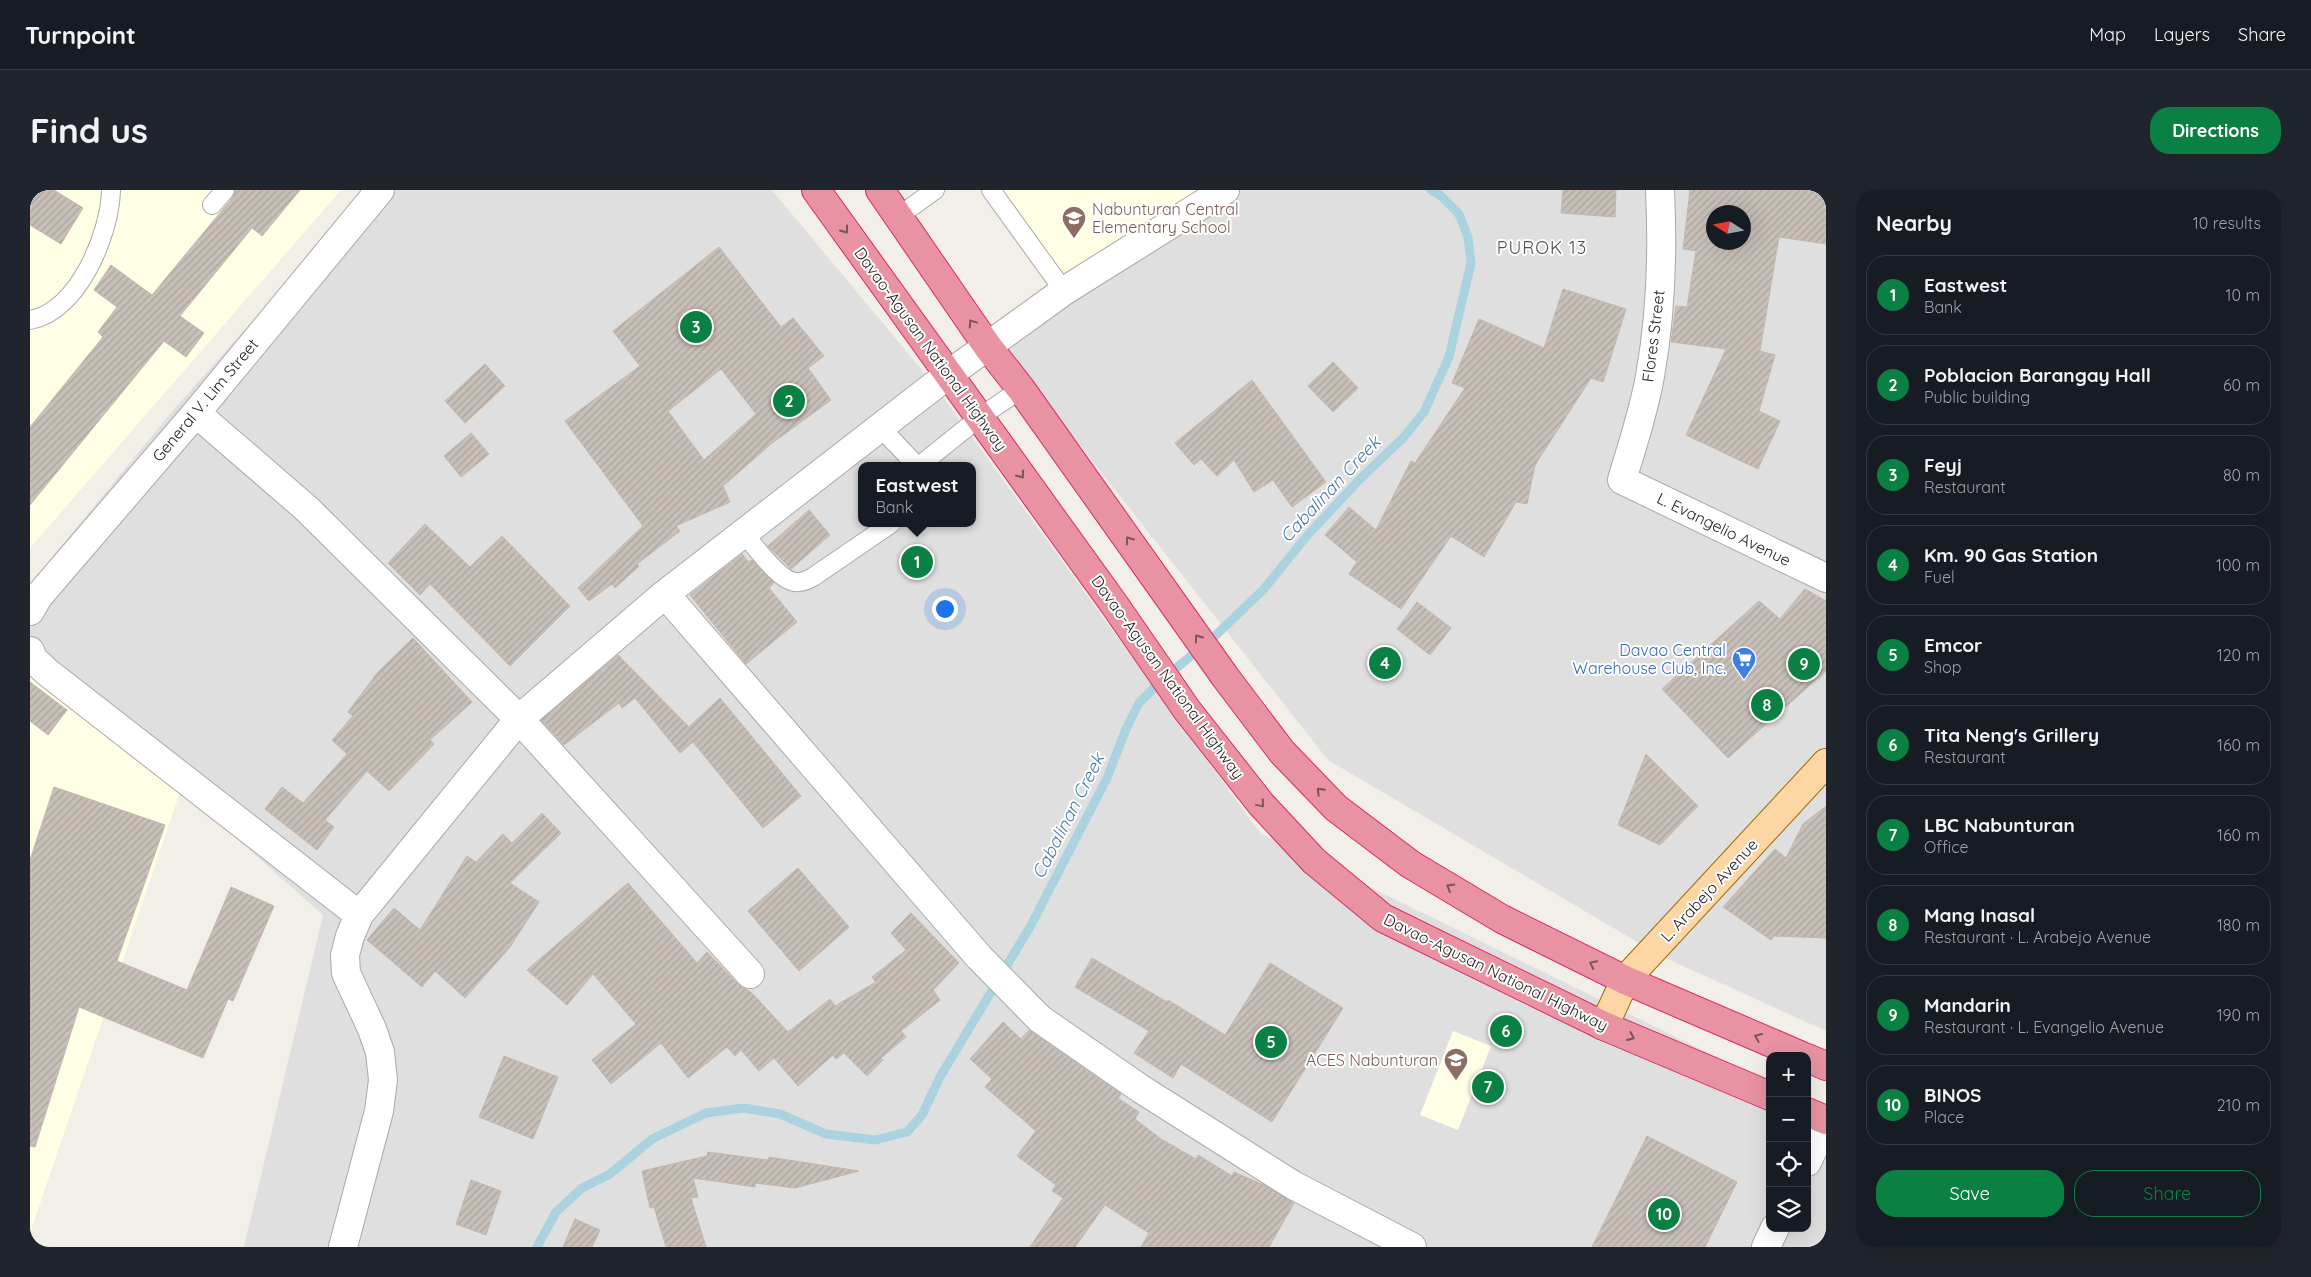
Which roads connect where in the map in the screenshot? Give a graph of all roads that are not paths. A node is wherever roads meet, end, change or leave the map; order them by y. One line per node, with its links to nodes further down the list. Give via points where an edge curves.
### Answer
1 (111, 190): 13 (lane, via 109,216 101,242 81,280 62,304 44,318)
2 (224, 190): 10 (lane)
3 (380, 190): 17 (street, General V. Lim Street)
4 (816, 190): 15 (highway, Davao-Agusan National Highway, one-way to 15)
5 (880, 190): 11 (highway)
6 (935, 190): 11 (lane)
7 (991, 190): 12 (lane)
8 (1225, 190): 12 (street)
9 (1660, 190): 22 (street, Flores Street, via 1659,313 1650,378)
10 (212, 205)
11 (899, 216): 14 (highway, one-way to 11)
12 (1064, 291): 14 (street)
13 (30, 320)
14 (988, 347): 15 (street); 16 (highway)
15 (949, 374): 18 (highway, Davao-Agusan National Highway); 19 (street)
16 (1021, 389): 18 (lane); 33 (highway, one-way to 16, via 1502,919 1410,864 1336,808 1282,752 1226,678)
17 (196, 413): 27 (street, General V. Lim Street); 29 (street, via 306,508)
18 (980, 417): 21 (lane); 34 (highway, Davao-Agusan National Highway, one-way to 34, via 1188,710 1261,804 1314,861 1383,918)
19 (881, 428): 20 (lane); 24 (street)
20 (914, 462)
21 (923, 462)
22 (1622, 480): 25 (street, L. Evangelio Avenue)
23 (886, 527): 24 (lane, via 813,577 798,582 782,576)
24 (744, 534): 26 (street)
25 (1826, 578)
26 (665, 594): 29 (street); 44 (street, via 979,957 1040,1019 1141,1089 1293,1185)
27 (30, 610)
28 (30, 651): 31 (street, via 46,672)
29 (519, 719): 31 (street); 32 (street)
30 (1826, 764): 33 (main road, L. Arabejo Avenue)
31 (360, 915): 43 (street, via 345,954 346,973 380,1052 383,1080 379,1111)
32 (750, 974)
33 (1626, 980): 34 (main road, L. Arabejo Avenue); 35 (highway, one-way to 33)
34 (1604, 1026): 38 (highway, Davao-Agusan National Highway, one-way to 38)
35 (1793, 1052)
36 (1811, 1060): 37 (highway)
37 (1826, 1066)
38 (1766, 1094)
39 (1811, 1114): 40 (highway)
40 (1826, 1121): 41 (street)
41 (1811, 1153)
42 (1773, 1232): 45 (street)
43 (344, 1247)
44 (1412, 1247)
45 (1766, 1247)

